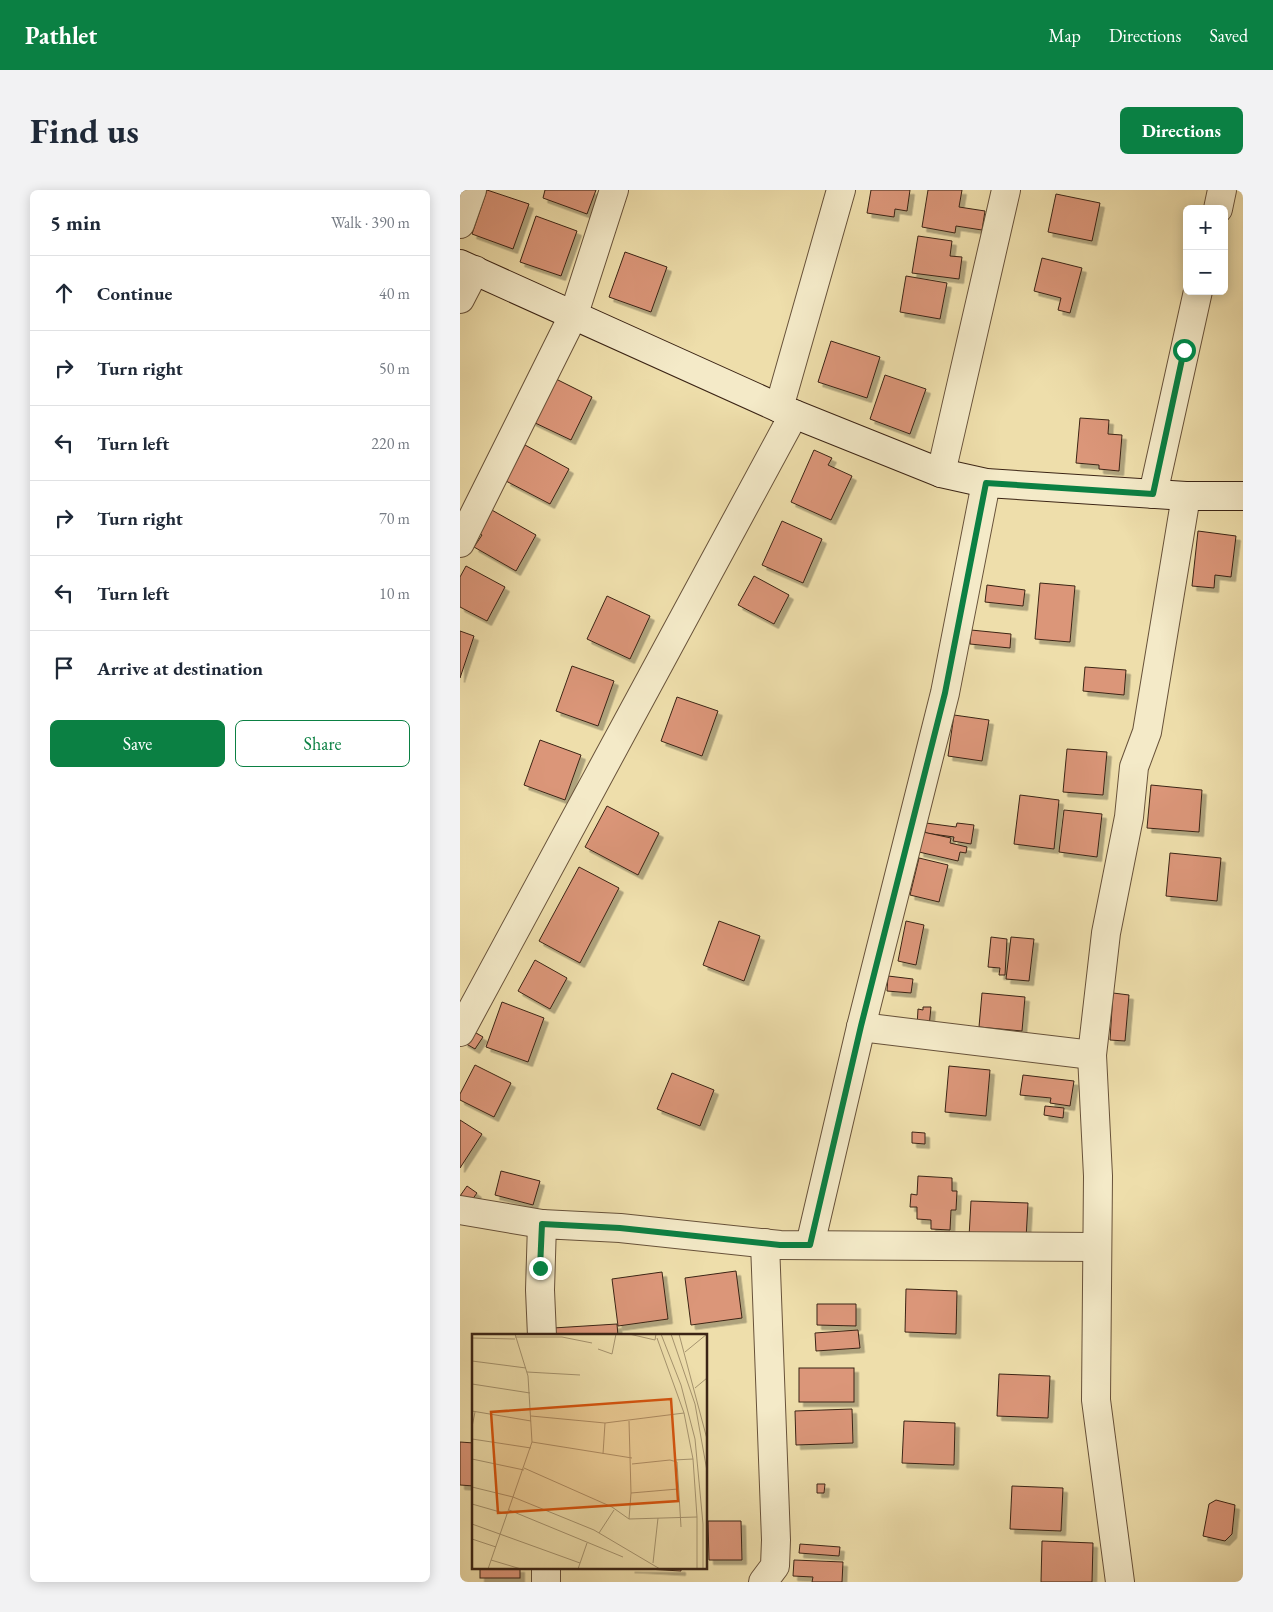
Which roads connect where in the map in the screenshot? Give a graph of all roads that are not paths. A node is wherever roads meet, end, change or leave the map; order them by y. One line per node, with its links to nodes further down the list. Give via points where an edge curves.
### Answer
1 (472, 190): 7 (street)
2 (614, 190): 11 (street)
3 (841, 190): 12 (street)
4 (1006, 190): 13 (street)
5 (1222, 190): 6 (street)
6 (1219, 205)
7 (460, 224)
8 (467, 267): 10 (street); 11 (street)
9 (1197, 295): 15 (street)
10 (460, 299)
11 (574, 314): 12 (street); 18 (street)
12 (786, 411): 13 (street); 20 (street)
13 (941, 473): 14 (street)
14 (986, 483): 15 (street); 19 (street, via 945,693)
15 (1153, 494): 16 (street)
16 (1186, 496): 17 (street); 21 (street, via 1147,732 1134,767 1129,817 1106,933)
17 (1243, 496)
18 (460, 543)
19 (861, 1026): 21 (street); 25 (street)
20 (460, 1032)
21 (1092, 1055): 26 (street, via 1098,1176)
22 (460, 1210): 23 (street)
23 (542, 1224): 24 (street, via 620,1228); 27 (street)
24 (765, 1243): 25 (street); 28 (street, via 776,1540)
25 (810, 1245): 26 (street)
26 (1096, 1247): 29 (street, via 1096,1400)
27 (542, 1334)
28 (771, 1577)
29 (1120, 1582)

